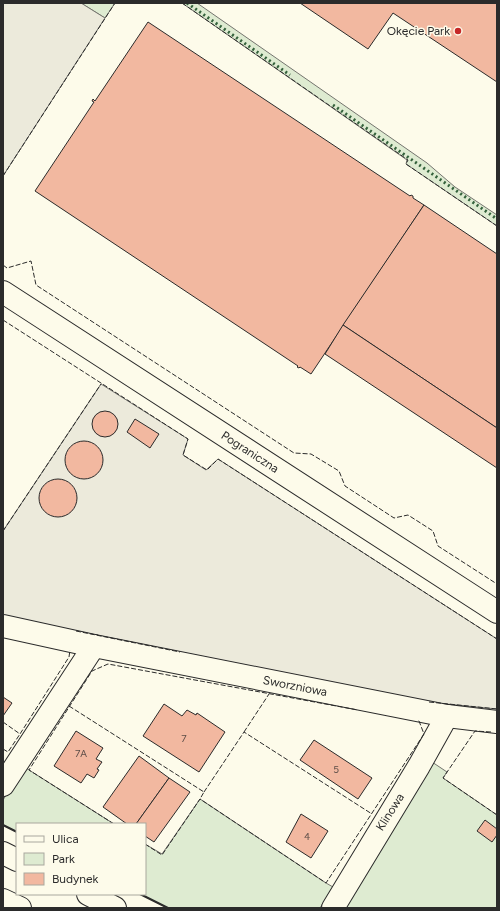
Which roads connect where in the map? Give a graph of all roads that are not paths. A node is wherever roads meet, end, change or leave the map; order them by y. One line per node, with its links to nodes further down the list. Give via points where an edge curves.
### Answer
1 (3, 292): 2 (main road, Pograniczna)
2 (497, 612)
3 (3, 626): 4 (main road, Sworzniowa)
4 (94, 646): 5 (main road, Sworzniowa); 7 (main road)
5 (447, 716): 6 (main road, Sworzniowa); 14 (main road, Klinowa)
6 (497, 722)
7 (3, 785)
8 (3, 853): 9 (main road)
9 (16, 860)
10 (90, 895): 13 (main road)
11 (3, 900): 12 (main road)
12 (20, 908)
13 (116, 908)
14 (333, 908)

